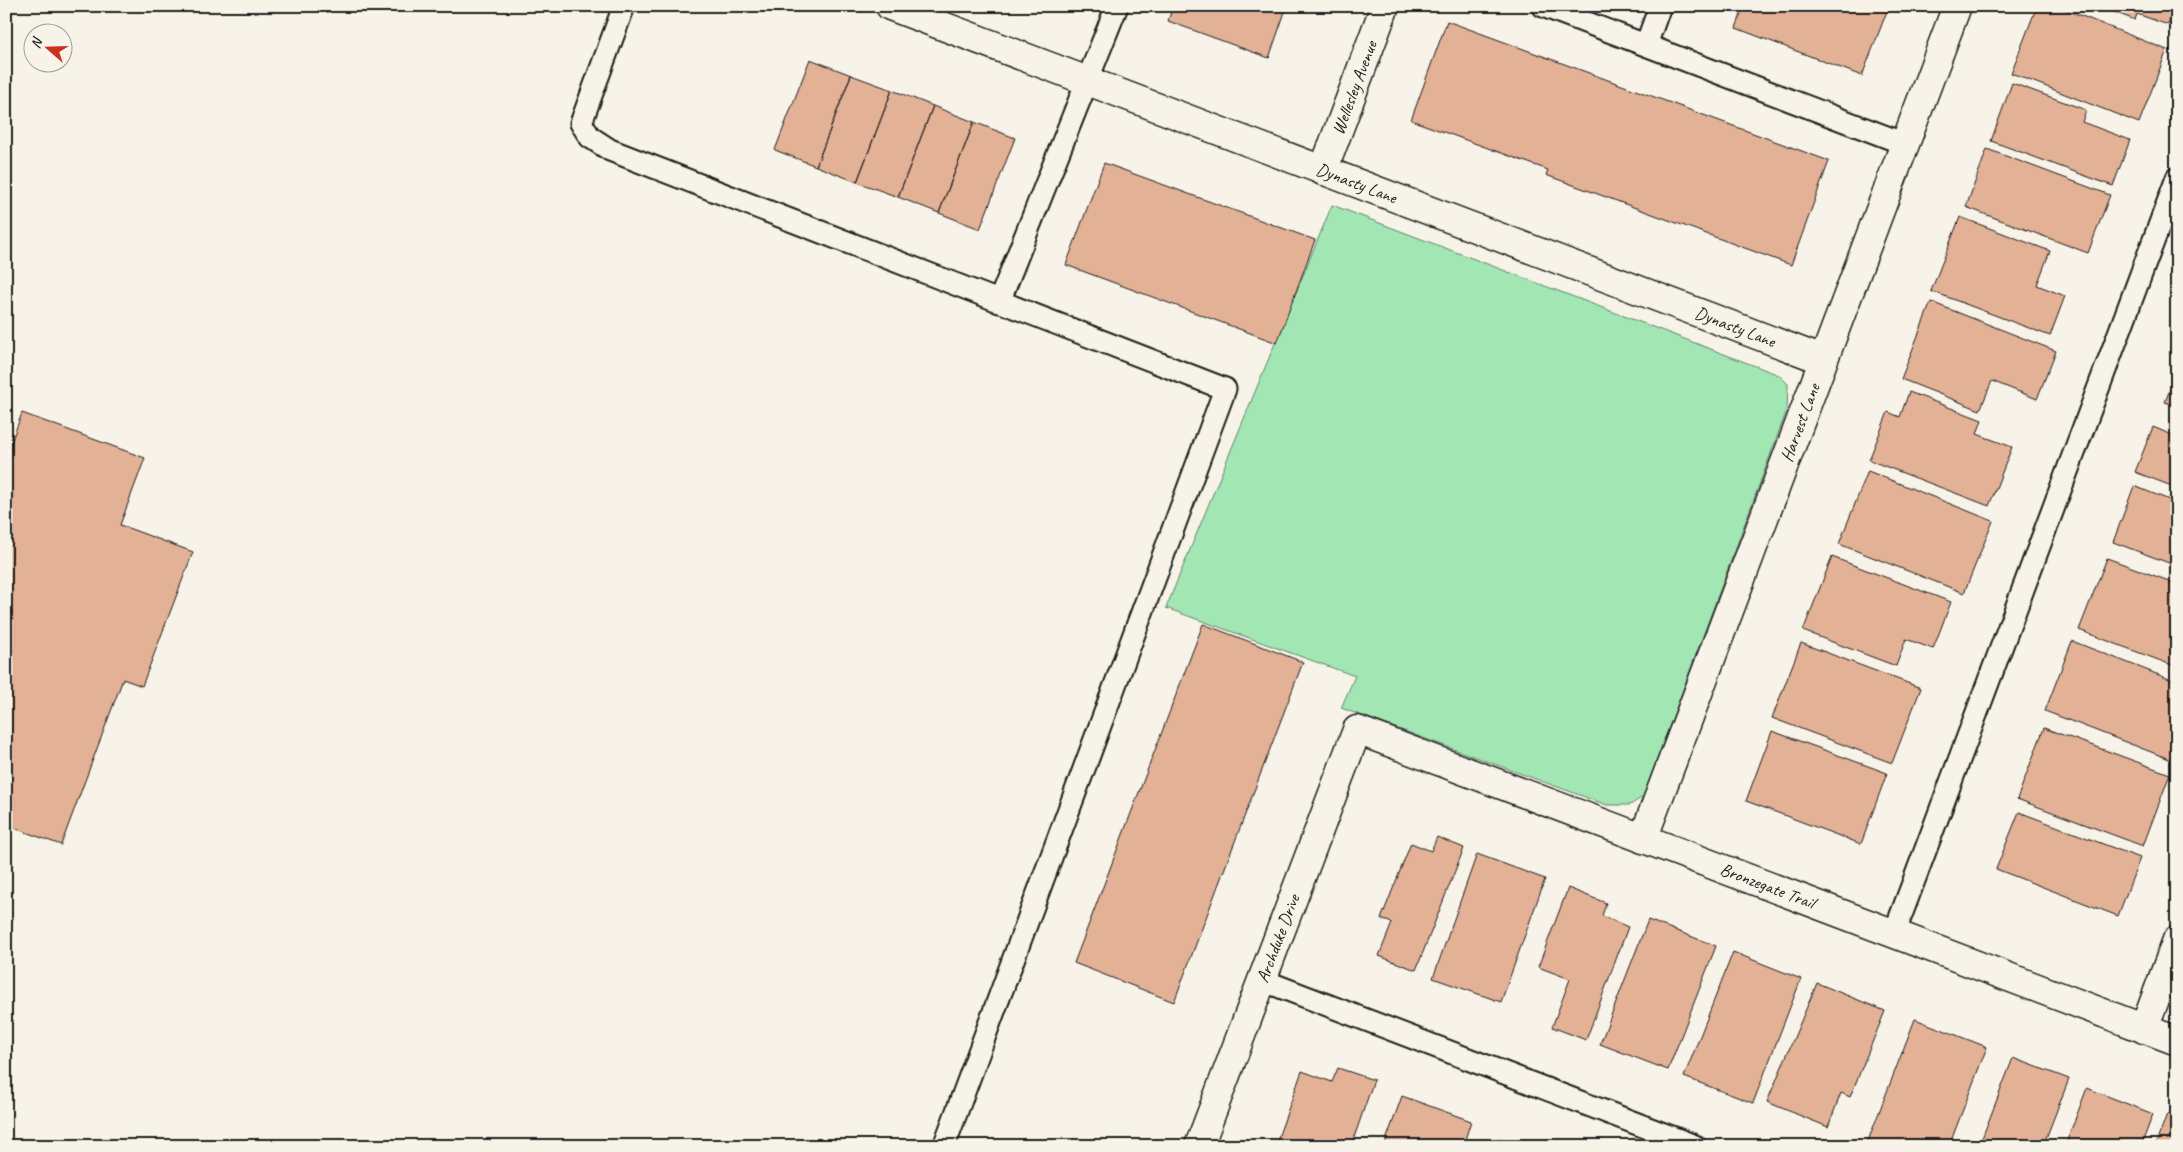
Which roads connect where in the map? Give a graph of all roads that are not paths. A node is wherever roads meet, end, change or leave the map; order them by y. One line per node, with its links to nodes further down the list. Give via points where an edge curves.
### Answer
1 (624, 6): 13 (lane, via 581,123 590,137 610,150)
2 (890, 6): 9 (street, Dynasty Lane)
3 (1117, 6): 9 (lane)
4 (1385, 6): 11 (street, Wellesley Avenue)
5 (1543, 6): 8 (lane)
6 (1660, 6): 8 (lane)
7 (1957, 6): 10 (street, Harvest Lane)
8 (1646, 45): 10 (lane)
9 (1086, 81): 11 (street, Dynasty Lane); 13 (lane)
10 (1905, 144): 14 (street, Harvest Lane)
11 (1323, 171): 14 (street, Dynasty Lane)
12 (2177, 178): 17 (lane)
13 (999, 302): 22 (lane, via 1225,390)
14 (1823, 360): 16 (street, Harvest Lane)
15 (1357, 730): 16 (street, Bronzegate Trail); 19 (street, Archduke Drive)
16 (1643, 839): 17 (street, Bronzegate Trail)
17 (1894, 934): 20 (street, Bronzegate Trail)
18 (2177, 940): 20 (street)
19 (1262, 980): 23 (street, Archduke Drive); 24 (lane)
20 (2144, 1029): 21 (street, Bronzegate Trail)
21 (2177, 1041)
22 (944, 1146)
23 (1199, 1146)
24 (1694, 1146)

